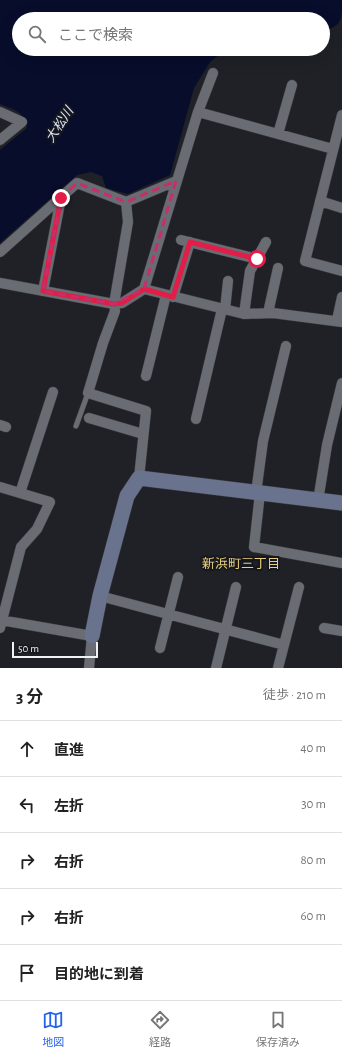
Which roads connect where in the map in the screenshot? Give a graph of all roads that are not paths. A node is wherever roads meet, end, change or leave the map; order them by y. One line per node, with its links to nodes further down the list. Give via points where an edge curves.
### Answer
1 (214, 74): 4 (street)
2 (292, 85): 6 (street)
3 (0, 112): 7 (street, via 22,122)
4 (198, 112): 6 (street); 9 (street)
5 (342, 115): 8 (street)
6 (278, 134): 8 (street)
7 (0, 140)
8 (333, 149): 11 (street)
9 (176, 181): 12 (street); 21 (street)
10 (61, 198): 12 (street, via 77,183); 15 (street); 22 (street)
11 (320, 201): 13 (street); 18 (street, via 305,261)
12 (126, 202): 25 (street, via 128,222)
13 (342, 208)
14 (266, 242): 16 (street)
15 (0, 252)
16 (257, 259): 23 (street, via 185,241); 27 (street, via 250,271)
17 (278, 268): 28 (street)
18 (342, 271)
19 (228, 281): 26 (street)
20 (0, 283): 22 (street)
21 (144, 289): 23 (street); 25 (street, via 122,303)
22 (43, 291): 25 (street)
23 (170, 296): 26 (street); 31 (street)
24 (342, 297): 29 (street)
25 (114, 304): 34 (street, via 115,311)
26 (224, 309): 27 (street); 36 (street)
27 (244, 314): 28 (street)
28 (268, 314): 29 (street)
29 (339, 321)
30 (286, 346): 42 (street, via 263,441)
31 (146, 376)
32 (342, 383): 43 (street, via 326,445)
33 (53, 392): 41 (street)
34 (88, 393): 37 (lane); 38 (street, via 146,411)
35 (89, 418): 38 (street)
36 (196, 419)
37 (76, 426)
38 (143, 434): 39 (street)
39 (139, 478): 42 (street); 49 (street, via 127,496)
40 (0, 487): 41 (street)
41 (20, 493): 51 (street, via 50,502 37,529 22,547)
42 (258, 493): 43 (street); 45 (street, via 254,547)
43 (318, 501): 44 (street)
44 (342, 503)
45 (342, 563)
46 (178, 577): 50 (street)
47 (236, 587): 53 (street)
48 (299, 588): 56 (street)
49 (100, 596): 50 (street); 55 (street)
50 (169, 615): 53 (street); 57 (street)
51 (1, 623): 55 (street)
52 (324, 628): 54 (street)
53 (226, 630): 56 (street); 59 (street)
54 (342, 632)
55 (92, 636): 58 (street)
56 (284, 645): 60 (street)
57 (160, 648)
58 (89, 668)
59 (216, 668)
60 (278, 668)

